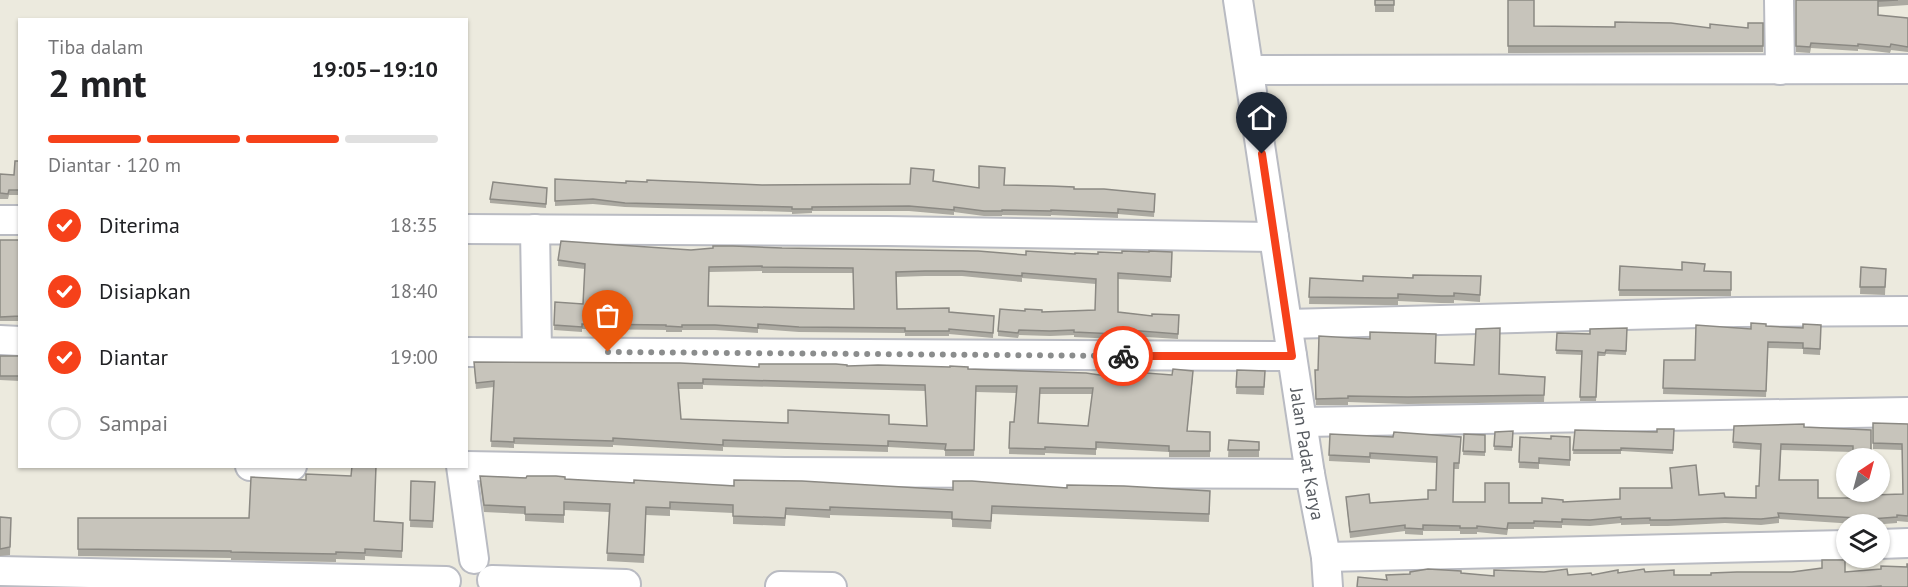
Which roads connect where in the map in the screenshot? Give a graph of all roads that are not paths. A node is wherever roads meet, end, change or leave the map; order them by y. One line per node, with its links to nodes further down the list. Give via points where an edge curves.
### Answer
1 (1238, 0): 4 (street, Jalan Padat Karya)
2 (1779, 0): 5 (street)
3 (1908, 69): 5 (street)
4 (1249, 70): 5 (street); 10 (street, Jalan Padat Karya)
5 (1780, 70)
6 (0, 220): 7 (street)
7 (18, 220)
8 (468, 229): 9 (street)
9 (535, 229): 10 (street); 16 (street)
10 (1274, 237): 12 (street, Jalan Padat Karya)
11 (1908, 311): 12 (street)
12 (1288, 324): 17 (street, Jalan Padat Karya)
13 (0, 340): 14 (street)
14 (18, 340)
15 (468, 352): 16 (street)
16 (537, 352): 17 (street)
17 (1292, 356): 19 (street, Jalan Padat Karya)
18 (1908, 411): 19 (street)
19 (1303, 422): 22 (street, Jalan Padat Karya)
20 (468, 466): 22 (street)
21 (461, 468): 28 (street)
22 (1310, 474): 26 (street, Jalan Padat Karya)
23 (1908, 543): 25 (street)
24 (1836, 544): 26 (street)
25 (1890, 544)
26 (1326, 557): 33 (street, Jalan Padat Karya)
27 (0, 571): 29 (street)
28 (486, 576): 29 (street, via 460,561 450,569); 30 (street)
29 (446, 584)
30 (626, 584)
31 (780, 586): 32 (street)
32 (832, 587)
33 (1328, 587)

